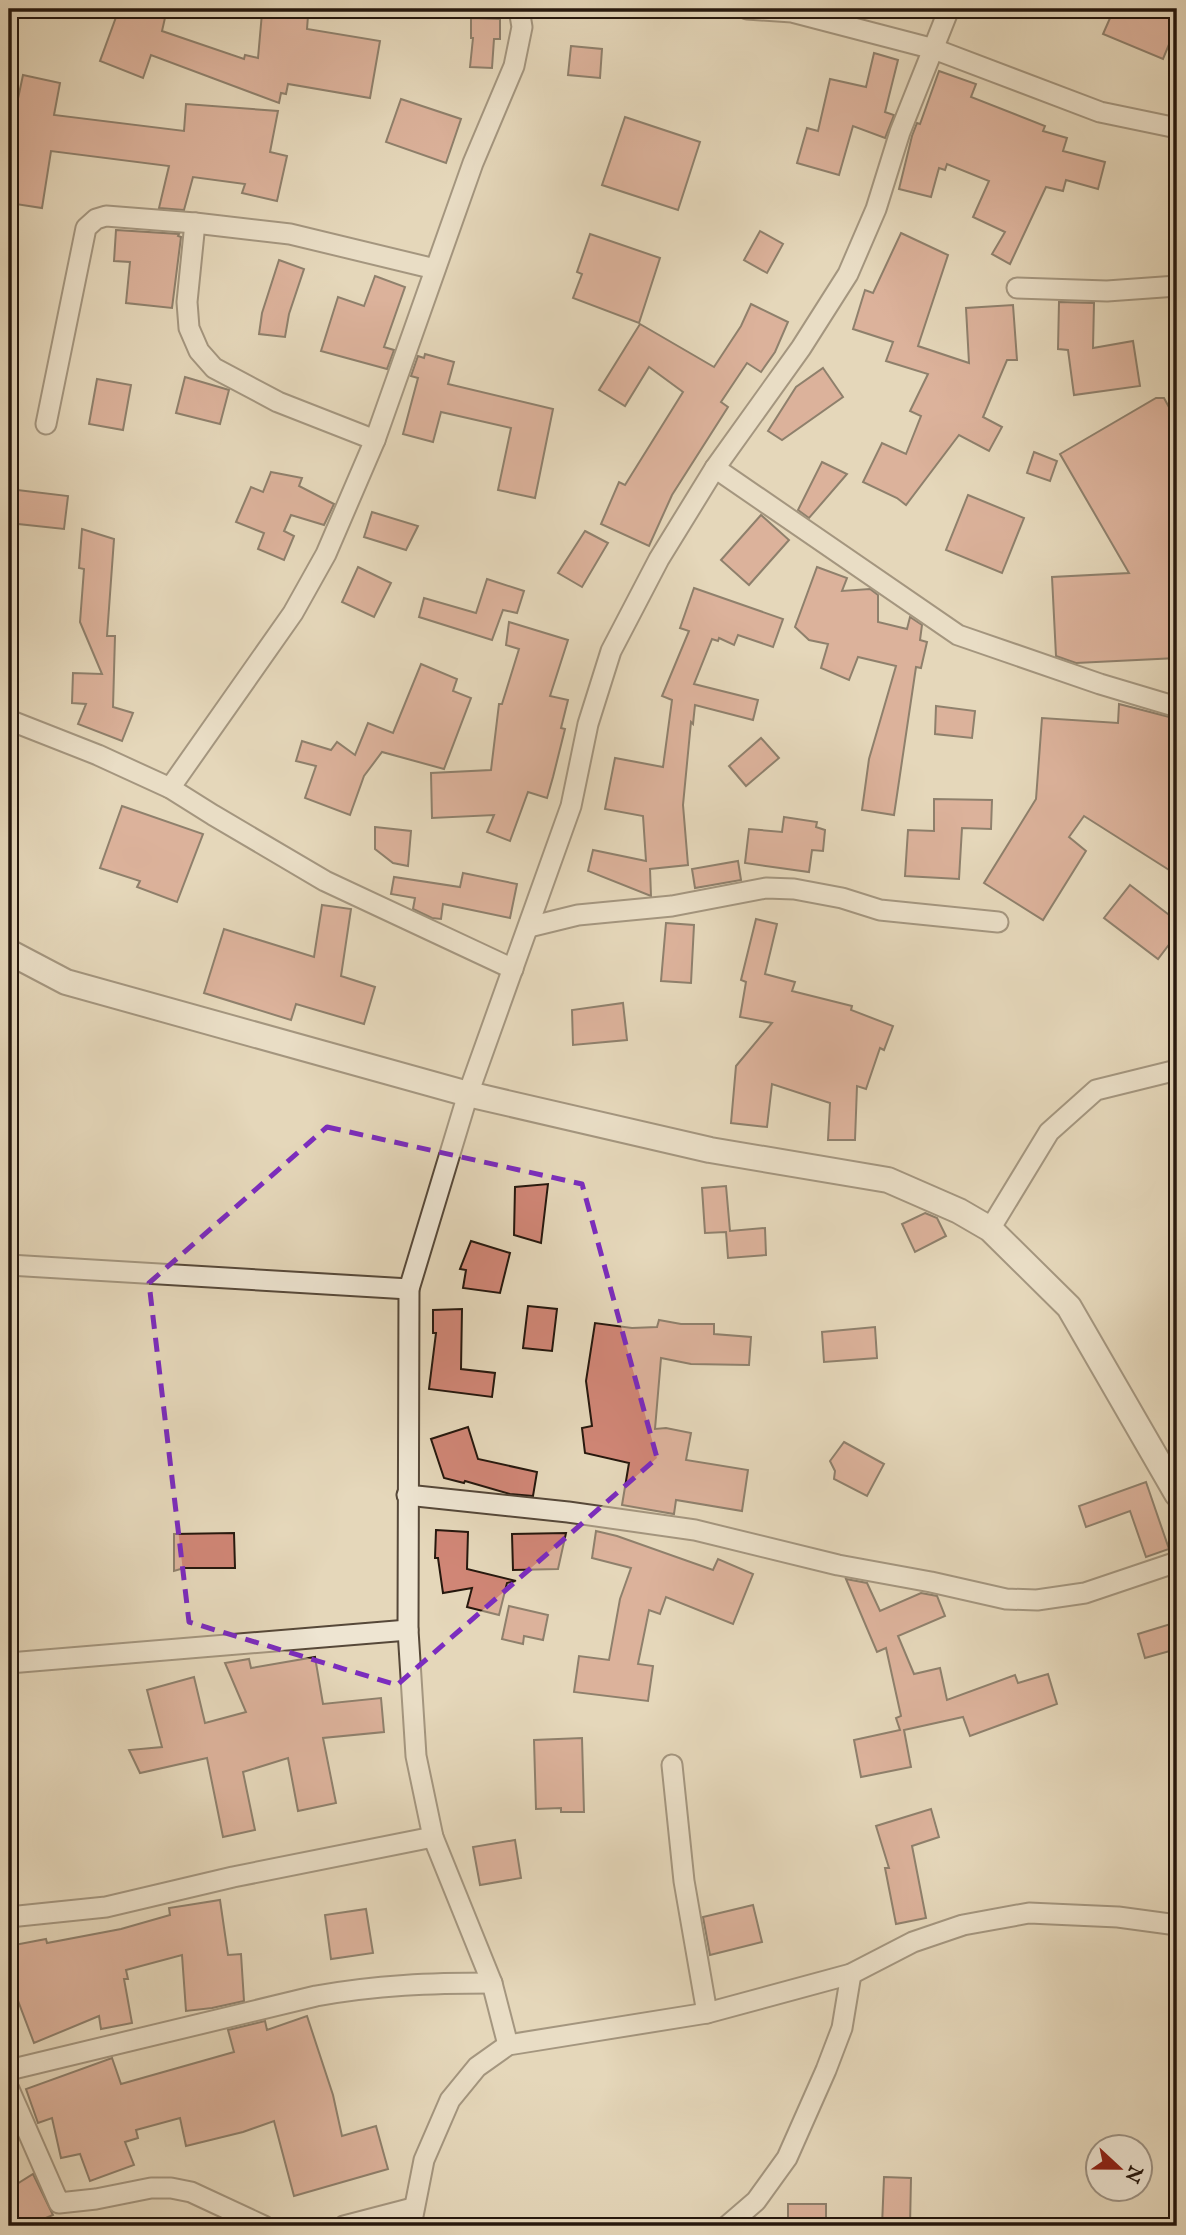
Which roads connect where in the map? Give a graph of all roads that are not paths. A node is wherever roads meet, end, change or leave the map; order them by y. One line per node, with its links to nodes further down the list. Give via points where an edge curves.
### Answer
1 (519, 9): 7 (street, via 522,27 514,66)
2 (747, 9): 4 (street, via 792,12)
3 (949, 9): 4 (street)
4 (934, 49): 5 (street, via 1100,111); 12 (street, via 848,274)
5 (1177, 128)
6 (195, 223): 7 (street, via 290,234); 10 (street, via 106,216 86,228); 11 (street, via 187,302 189,328 199,351 214,368 278,402)
7 (435, 269): 11 (street)
8 (1177, 286): 9 (street, via 1107,291)
9 (1017, 288)
10 (46, 425)
11 (375, 440): 15 (street, via 326,554 293,614)
12 (715, 468): 13 (street, via 958,635); 17 (street, via 611,650 588,724 571,806)
13 (1177, 707)
14 (9, 720): 15 (street)
15 (170, 788): 19 (street, via 325,881)
16 (998, 922): 17 (street, via 880,911 842,898 766,888 672,906 578,915)
17 (529, 927): 19 (street)
18 (9, 952): 21 (street, via 66,982)
19 (513, 969): 21 (street)
20 (1177, 1070): 22 (street, via 1096,1090 1049,1132)
21 (468, 1094): 22 (street, via 710,1150 888,1181); 24 (street)
22 (990, 1229): 25 (street, via 1069,1307)
23 (9, 1265): 24 (street)
24 (409, 1289): 26 (street)
25 (1177, 1494)
26 (407, 1495): 27 (street, via 695,1530 1006,1599 1085,1593); 28 (street)
27 (1177, 1562)
28 (408, 1630): 29 (street); 31 (street, via 416,1756)
29 (9, 1663)
30 (672, 1765): 36 (street, via 684,1881)
31 (433, 1837): 32 (street, via 106,1907); 35 (street)
32 (9, 1917)
33 (1177, 1925): 34 (street, via 1029,1913 963,1925 914,1942)
34 (851, 1973): 36 (street); 43 (street, via 842,2028 787,2158 756,2201)
35 (492, 1983): 37 (street); 38 (street, via 405,1984 340,1992)
36 (707, 2013): 37 (street)
37 (508, 2045): 40 (street, via 477,2067 450,2100 424,2160)
38 (9, 2070)
39 (9, 2089): 41 (street, via 59,2203 171,2188 191,2192)
40 (412, 2217): 42 (street)
41 (264, 2226)
42 (344, 2226)
43 (727, 2226)

